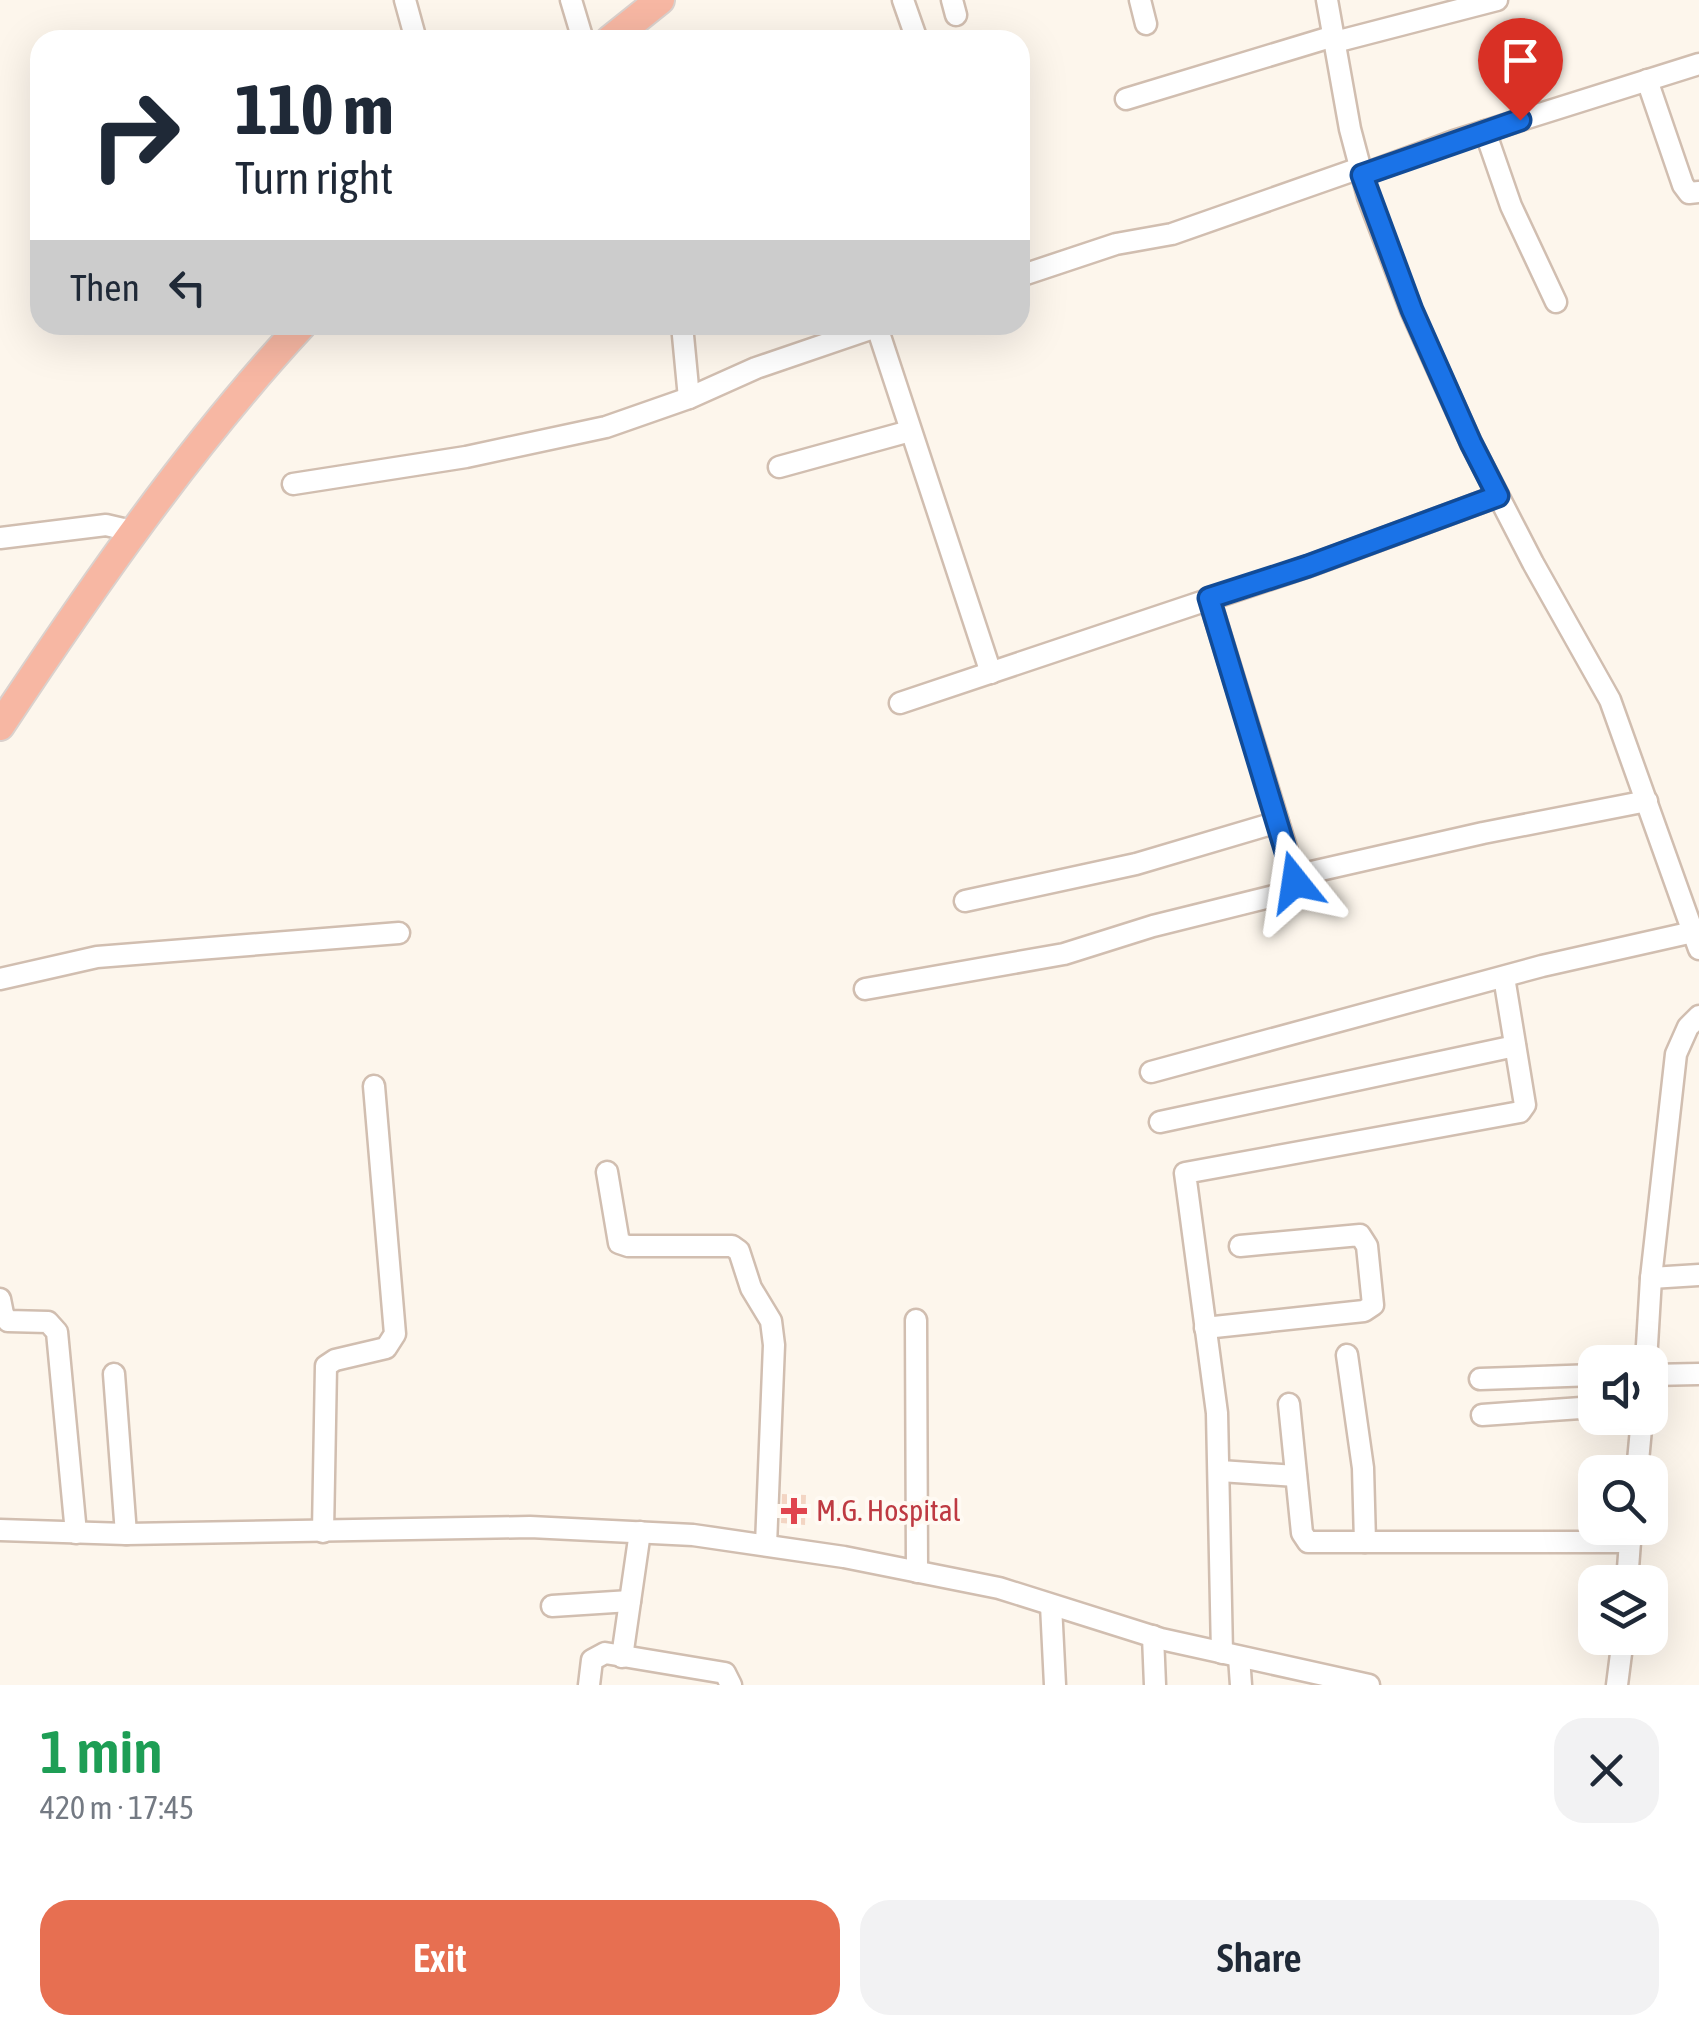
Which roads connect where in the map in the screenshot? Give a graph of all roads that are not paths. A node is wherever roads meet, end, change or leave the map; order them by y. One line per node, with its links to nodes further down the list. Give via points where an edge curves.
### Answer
1 (405, 0): 9 (street)
2 (570, 0): 10 (street)
3 (660, 0): 11 (highway)
4 (904, 0): 12 (street)
5 (1140, 0): 8 (street)
6 (1328, 0): 13 (street)
7 (1497, 0): 13 (street)
8 (1146, 24)
9 (413, 30)
10 (579, 30)
11 (622, 30)
12 (914, 30)
13 (1334, 39): 16 (street); 18 (street)
14 (1699, 64): 15 (street)
15 (1647, 80): 17 (street); 19 (street, via 1683,185)
16 (1126, 99)
17 (1485, 131): 18 (street); 21 (street)
18 (1361, 172): 20 (street); 30 (street, via 1412,310)
19 (1699, 192)
20 (1030, 273)
21 (1556, 302)
22 (293, 335): 31 (highway)
23 (683, 335): 26 (street)
24 (853, 335): 26 (street)
25 (882, 335): 27 (street)
26 (689, 398): 29 (street, via 606,428)
27 (910, 431): 28 (street); 34 (street)
28 (779, 468)
29 (292, 484)
30 (1498, 496): 33 (street); 37 (street, via 1610,700)
31 (136, 532): 32 (street, via 106,525); 36 (highway)
32 (0, 538)
33 (1209, 598): 34 (street); 38 (street)
34 (991, 673): 35 (street)
35 (900, 704)
36 (0, 726)
37 (1647, 801): 39 (street); 42 (street)
38 (1278, 822): 39 (street); 40 (street, via 1136,864)
39 (1294, 876): 45 (street, via 1293,887 1282,894 1064,954)
40 (965, 901)
41 (399, 934): 44 (street, via 97,958)
42 (1696, 940): 43 (street)
43 (1504, 977): 47 (street); 48 (street)
44 (0, 979)
45 (865, 989)
46 (1699, 1016): 54 (street, via 1676,1054)
47 (1516, 1046): 50 (street); 57 (street, via 1525,1105 1520,1112 1187,1170)
48 (1151, 1072)
49 (374, 1086): 71 (street, via 395,1334 386,1348 326,1366)
50 (1160, 1122)
51 (608, 1172): 77 (street, via 620,1243 732,1246 771,1322)
52 (1240, 1246): 57 (street, via 1360,1236 1367,1246 1373,1305)
53 (1699, 1275): 54 (street)
54 (1651, 1278): 58 (street)
55 (0, 1300): 73 (street, via 8,1322 48,1322 57,1332)
56 (916, 1320): 78 (street)
57 (1205, 1328): 68 (street)
58 (1647, 1345)
59 (1347, 1355): 76 (street, via 1363,1468)
60 (114, 1374): 74 (street)
61 (1699, 1374): 62 (street)
62 (1668, 1375)
63 (1578, 1376): 64 (street)
64 (1480, 1380)
65 (1289, 1404): 69 (street)
66 (1578, 1408): 67 (street)
67 (1482, 1415)
68 (1220, 1471): 69 (street); 83 (street)
69 (1296, 1476): 76 (street, via 1305,1540)
70 (0, 1530): 73 (street)
71 (324, 1532): 72 (street); 74 (street)
72 (640, 1532): 77 (street); 79 (street)
73 (76, 1533): 74 (street)
74 (126, 1534)
75 (1578, 1536): 76 (street)
76 (1364, 1542)
77 (766, 1545): 78 (street)
78 (917, 1572): 80 (street)
79 (630, 1601): 81 (street); 85 (street)
80 (1051, 1604): 82 (street); 91 (street)
81 (552, 1606)
82 (1152, 1636): 83 (street); 92 (street)
83 (1230, 1655): 87 (street); 93 (street)
84 (1621, 1655): 95 (street)
85 (622, 1656): 86 (street); 88 (street, via 594,1657)
86 (650, 1661): 89 (street); 90 (street, via 726,1673)
87 (1337, 1682): 94 (street)
88 (589, 1685)
89 (650, 1685)
90 (731, 1685)
91 (1055, 1685)
92 (1155, 1685)
93 (1241, 1685)
94 (1369, 1685)
95 (1617, 1685)

